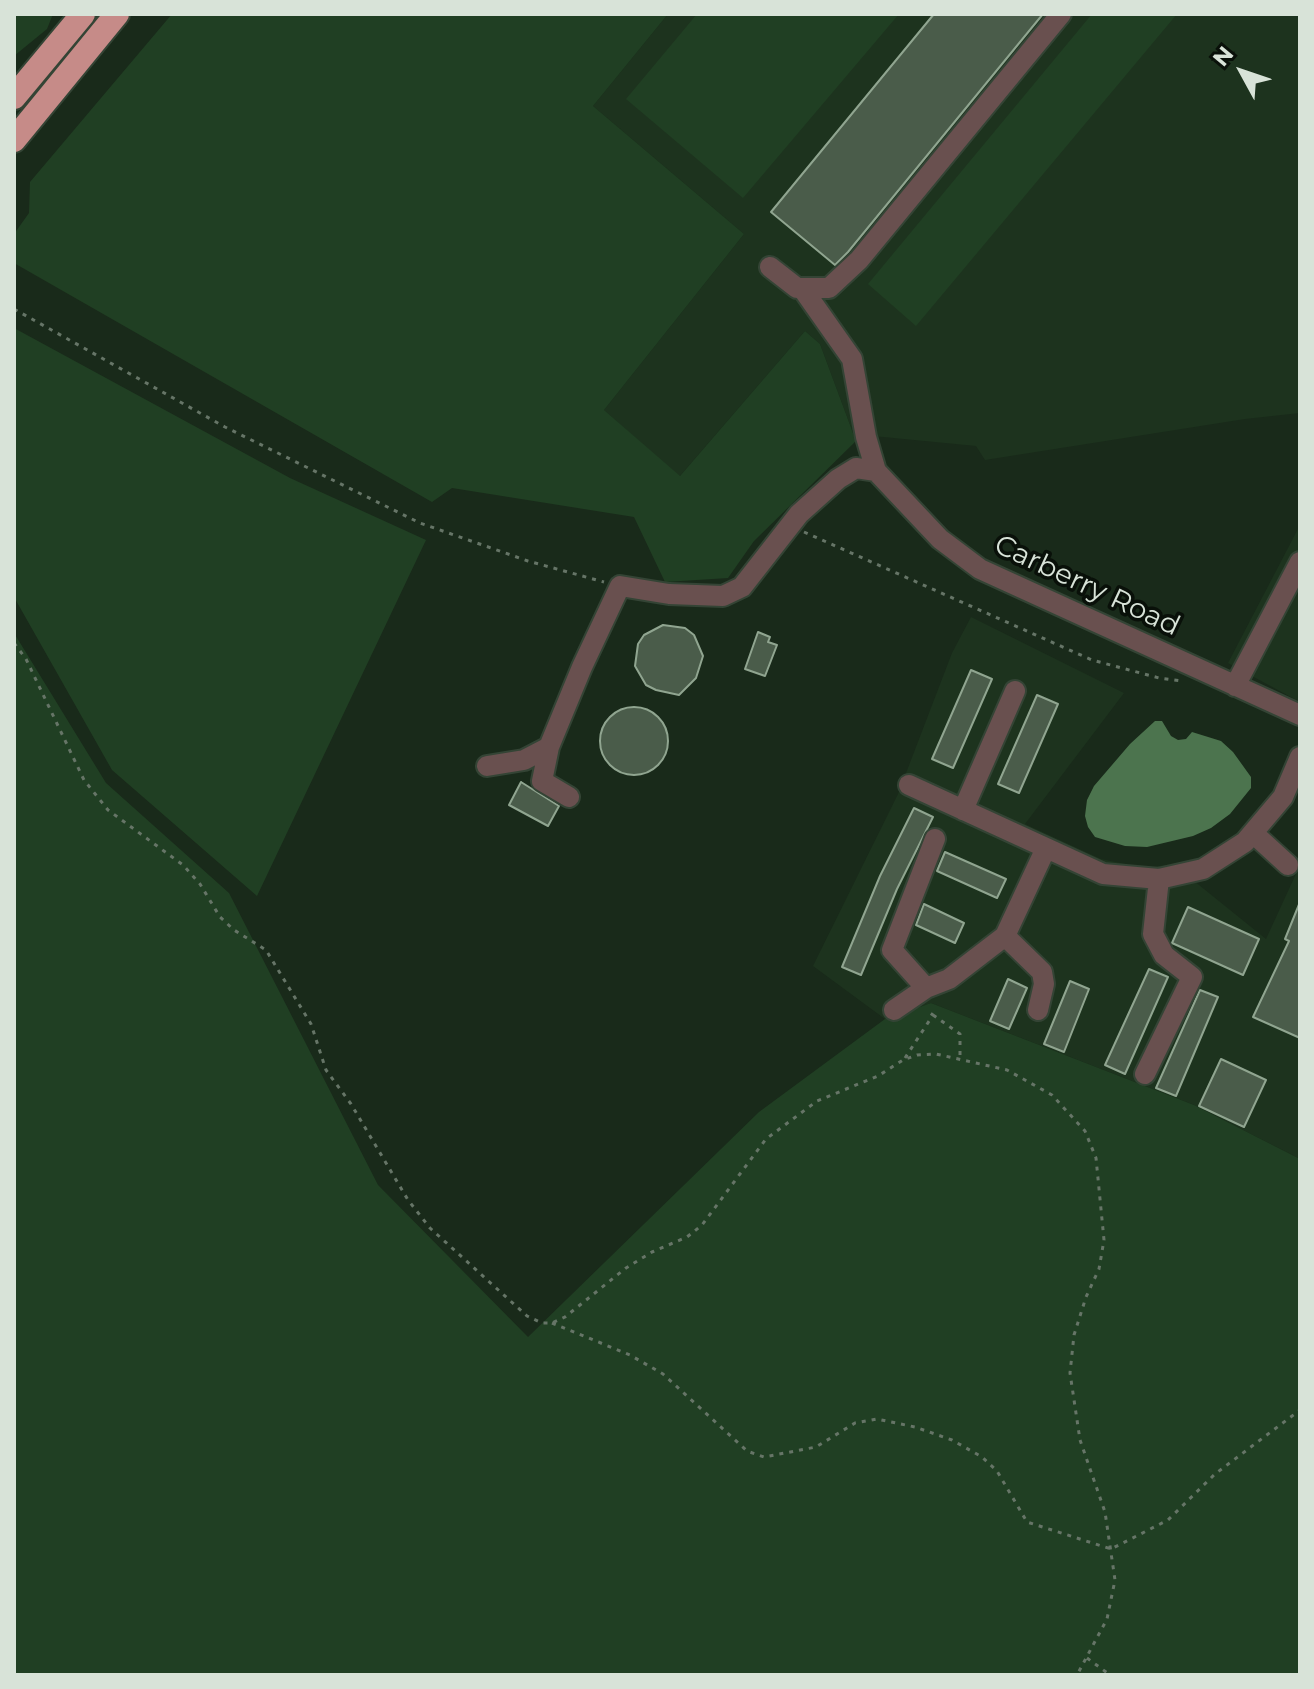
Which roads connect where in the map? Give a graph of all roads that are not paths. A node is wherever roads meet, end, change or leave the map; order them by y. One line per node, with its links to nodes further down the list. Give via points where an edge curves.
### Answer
1 (83, 14): 4 (highway)
2 (117, 14): 5 (highway)
3 (1061, 14): 7 (street, via 859,260 829,288)
4 (14, 97)
5 (14, 140)
6 (770, 267): 7 (street)
7 (802, 288): 8 (street, via 852,359)
8 (876, 471): 10 (street, Carberry Road, via 940,539 980,569); 13 (street, via 856,468 838,479 799,514 742,587 723,596 620,586)
9 (1300, 562): 10 (street)
10 (1235, 686): 12 (street, Carberry Road)
11 (1015, 691): 18 (street)
12 (1300, 715)
13 (549, 747): 15 (street, via 524,760); 17 (street, via 542,781)
14 (1300, 757): 19 (street, via 1283,797)
15 (487, 766)
16 (909, 785): 18 (street)
17 (569, 797)
18 (963, 810): 21 (street)
19 (1253, 833): 22 (street); 23 (street, via 1203,869)
20 (935, 839): 24 (street, via 892,950 910,999 949,979)
21 (1046, 848): 23 (street, via 1103,874); 24 (street)
22 (1288, 865)
23 (1159, 879): 26 (street, via 1153,934 1164,955 1192,977)
24 (1005, 936): 25 (street, via 1042,972)
25 (1038, 1010)
26 (1145, 1074)

